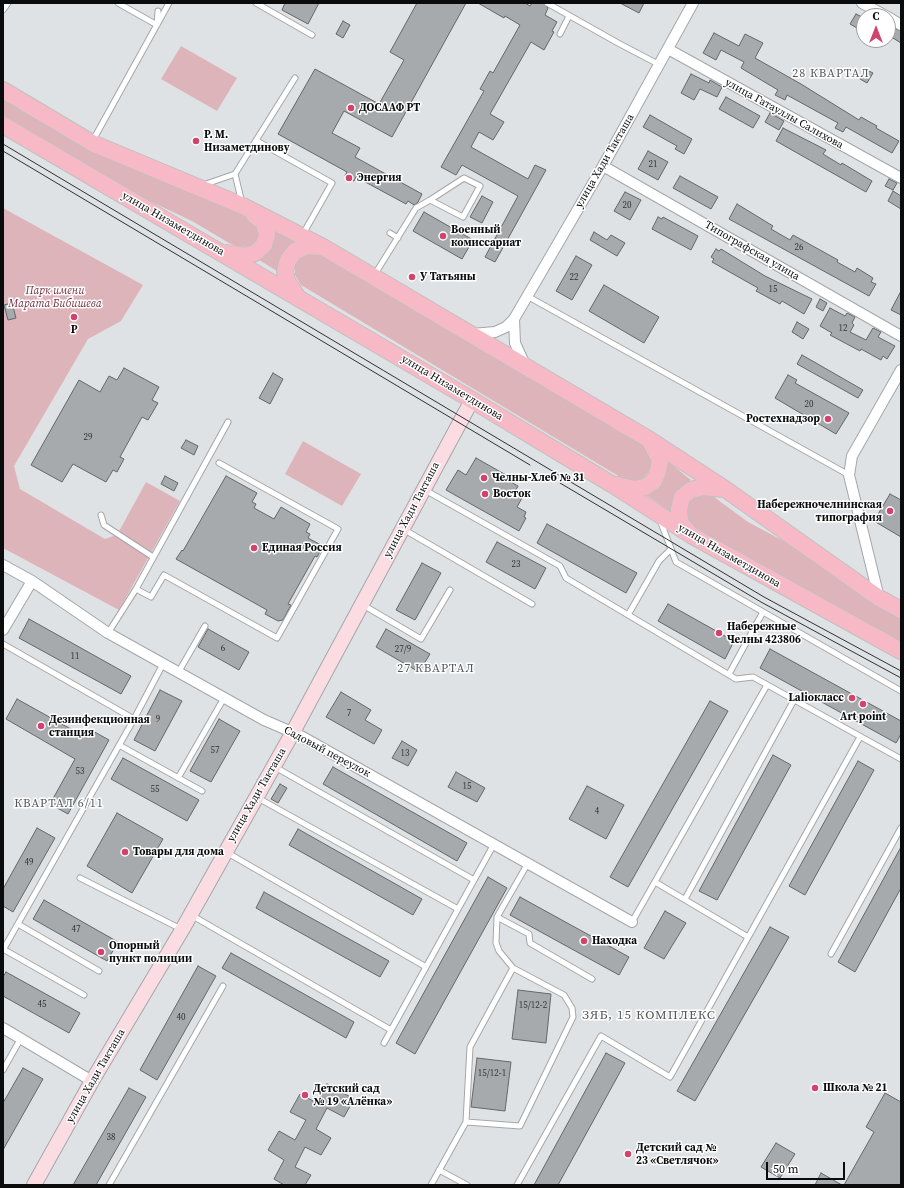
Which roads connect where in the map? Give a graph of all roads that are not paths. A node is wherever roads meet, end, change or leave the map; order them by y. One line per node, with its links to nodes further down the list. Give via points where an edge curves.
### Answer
1 (8, 3): 9 (lane)
2 (118, 3): 12 (lane)
3 (169, 3): 12 (lane)
4 (256, 3): 14 (lane)
5 (547, 3): 11 (lane)
6 (693, 3): 15 (street, улица Хади Такташа)
7 (862, 3): 8 (street)
8 (871, 8)
9 (3, 10)
10 (158, 11): 12 (lane)
11 (569, 16): 13 (lane); 16 (lane)
12 (157, 25): 21 (lane)
13 (560, 34)
14 (312, 35)
15 (668, 49): 16 (street, улица Хади Такташа); 24 (street, улица Гатауллы Салихова)
16 (660, 65): 22 (street, улица Хади Такташа)
17 (295, 78): 20 (lane)
18 (3, 90): 21 (main road)
19 (3, 125): 32 (main road, улица Низаметдинова)
20 (257, 141): 23 (lane); 29 (lane, via 332,183)
21 (92, 143): 25 (main road)
22 (603, 166): 34 (street, улица Хади Такташа); 38 (street, Типографская улица)
23 (234, 174): 25 (lane); 27 (lane)
24 (901, 178)
25 (197, 187): 27 (main road)
26 (430, 200): 26 (lane, via 463,217 480,186 464,178); 30 (lane, via 416,208)
27 (243, 206): 29 (main road); 32 (main road, via 264,223 267,235 264,246 255,253 244,256)
28 (390, 233): 30 (lane)
29 (301, 236): 31 (main road)
30 (398, 238): 33 (lane)
31 (323, 247): 33 (main road); 35 (main road, via 307,246 295,251 288,260 286,281)
32 (222, 252): 35 (main road, улица Низаметдинова)
33 (374, 277): 37 (main road)
34 (527, 296): 36 (street, улица Хади Такташа); 45 (lane)
35 (298, 297): 41 (main road, улица Низаметдинова)
36 (514, 319): 37 (street, via 506,327 495,332); 39 (street, via 515,343)
37 (470, 334): 39 (main road)
38 (901, 336)
39 (527, 368): 43 (main road)
40 (901, 370): 45 (street, via 852,456)
41 (472, 400): 46 (main road, улица Низаметдинова); 47 (main road, улица Хади Такташа)
42 (228, 422): 54 (lane)
43 (650, 440): 46 (main road, via 660,460 654,481 645,487 634,489); 48 (main road)
44 (220, 463): 57 (lane, via 338,529 277,638 164,575 151,597)
45 (849, 475): 59 (street)
46 (613, 485): 50 (main road, улица Низаметдинова)
47 (424, 489): 51 (main road, улица Хади Такташа); 64 (lane, via 560,566 566,578)
48 (725, 489): 52 (main road, via 703,487 690,490 682,497 679,509 680,522); 59 (main road)
49 (102, 515): 54 (lane, via 104,525)
50 (658, 516): 52 (main road, улица Низаметдинова); 53 (lane)
51 (402, 529): 60 (main road, улица Хади Такташа); 61 (lane)
52 (691, 535): 69 (main road, улица Низаметдинова)
53 (671, 549): 63 (lane, via 676,562); 64 (lane, via 659,561)
54 (153, 557): 57 (lane)
55 (3, 565): 56 (street, Садовый переулок)
56 (32, 581): 66 (street); 67 (street, Садовый переулок)
57 (136, 589): 67 (lane)
58 (450, 590): 60 (lane, via 421,639)
59 (879, 598): 62 (main road)
60 (362, 604): 78 (main road, улица Хади Такташа)
61 (532, 604)
62 (901, 610)
63 (763, 612): 72 (lane); 74 (lane)
64 (628, 615): 72 (lane)
65 (205, 626): 71 (lane)
66 (3, 630)
67 (108, 633): 70 (street, Садовый переулок)
68 (3, 644): 77 (lane)
69 (901, 651)
70 (163, 664): 71 (street, Садовый переулок); 77 (lane)
71 (178, 672): 75 (street, Садовый переулок)
72 (729, 674): 73 (lane, via 736,679 753,677)
73 (767, 685): 76 (lane); 92 (lane)
74 (901, 691)
75 (224, 698): 78 (street, Садовый переулок, via 264,720); 83 (lane)
76 (794, 700): 79 (lane); 93 (lane)
77 (134, 719): 80 (lane)
78 (293, 732): 82 (main road, улица Хади Такташа); 87 (street, Садовый переулок)
79 (860, 737): 81 (lane); 100 (lane)
80 (119, 745): 83 (lane); 98 (lane)
81 (900, 757)
82 (274, 766): 85 (main road, улица Хади Такташа); 91 (lane)
83 (178, 778): 84 (lane)
84 (202, 791)
85 (256, 797): 88 (main road, улица Хади Такташа); 94 (lane)
86 (901, 828): 102 (lane)
87 (494, 844): 89 (street, Садовый переулок); 91 (lane)
88 (225, 852): 95 (main road, улица Хади Такташа); 103 (lane)
89 (528, 863): 96 (lane); 97 (street, Садовый переулок)
90 (80, 878): 99 (lane)
91 (474, 880): 94 (lane)
92 (655, 882): 93 (lane); 97 (lane)
93 (685, 900): 100 (lane)
94 (458, 909): 103 (lane)
95 (190, 915): 99 (main road, улица Хади Такташа); 110 (lane)
96 (497, 917): 104 (lane, via 496,943 499,951); 106 (lane, via 529,934 530,943)
97 (632, 922)
98 (18, 924): 101 (lane); 105 (lane)
99 (182, 930): 114 (main road, улица Хади Такташа)
100 (748, 937): 121 (lane, via 670,1077 601,1036)
101 (3, 949): 108 (lane)
102 (831, 954)
103 (426, 967): 110 (lane)
104 (513, 968): 115 (lane, via 470,1047); 115 (lane, via 564,995 572,1008 573,1017 520,1126)
105 (99, 971)
106 (592, 979)
107 (223, 986): 118 (lane)
108 (84, 995)
109 (3, 1028): 111 (street)
110 (391, 1030): 112 (lane)
111 (21, 1038): 113 (lane); 114 (street)
112 (384, 1043)
113 (3, 1070)
114 (92, 1081): 117 (main road, улица Хади Такташа)
115 (466, 1122): 116 (lane)
116 (439, 1170): 119 (lane); 120 (lane)
117 (34, 1185)
118 (110, 1185)
119 (431, 1185)
120 (467, 1185)
121 (516, 1185)

